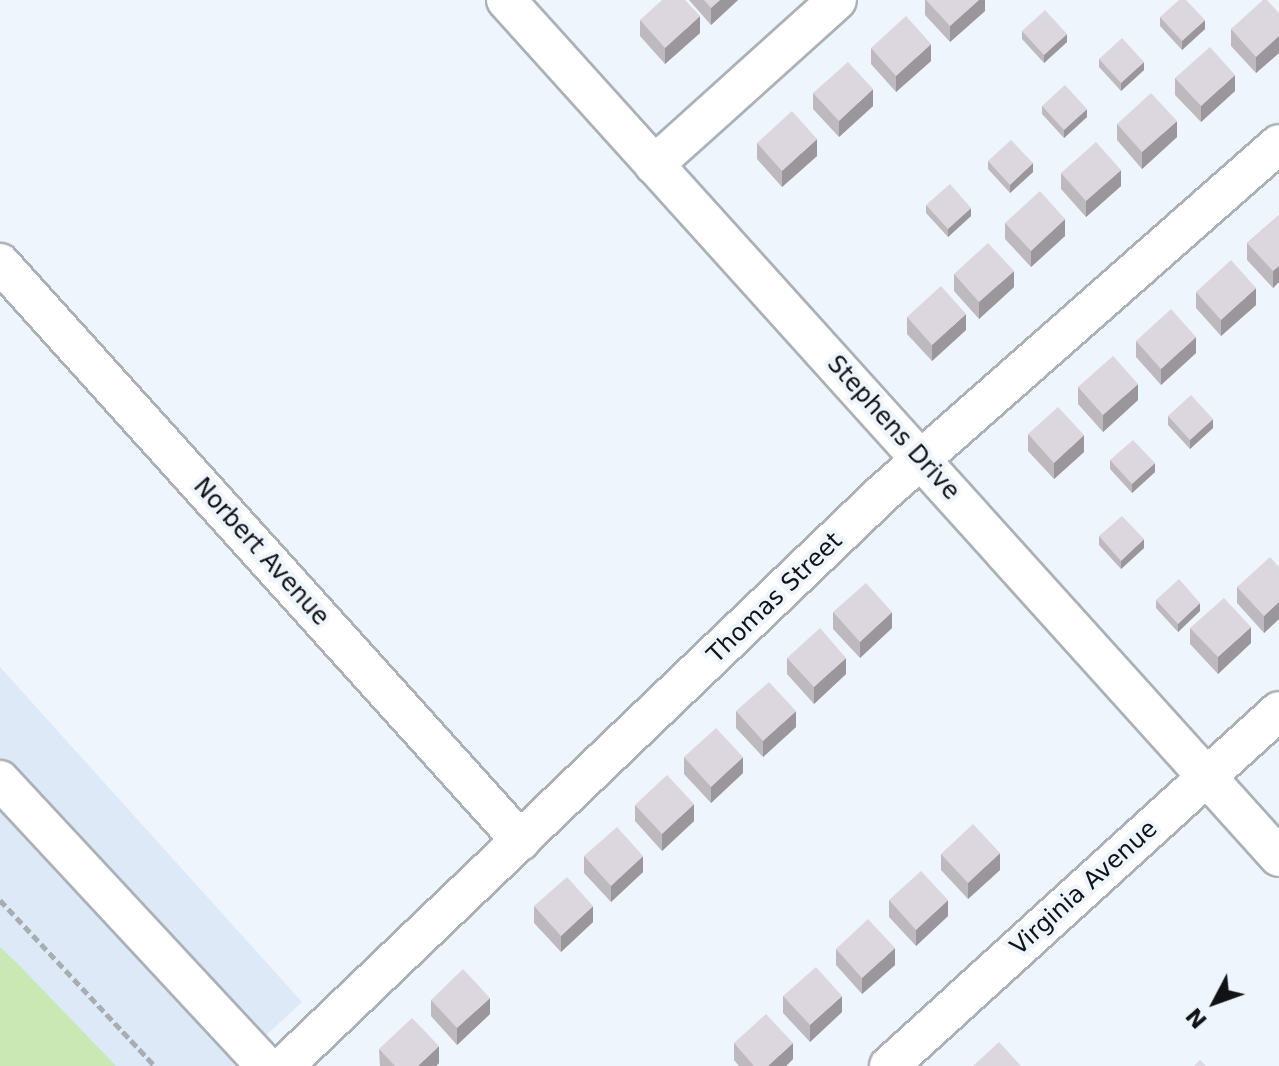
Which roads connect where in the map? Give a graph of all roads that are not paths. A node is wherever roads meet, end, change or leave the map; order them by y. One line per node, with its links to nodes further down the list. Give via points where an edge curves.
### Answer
1 (506, 0): 4 (street, Stephens Drive)
2 (837, 0): 4 (street)
3 (1279, 144): 6 (street, Thomas Street)
4 (654, 165): 6 (street, Stephens Drive)
5 (0, 263): 10 (street, Norbert Avenue)
6 (921, 459): 8 (street, Stephens Drive); 10 (street, Thomas Street)
7 (1279, 711): 8 (street, Virginia Avenue)
8 (1206, 777): 11 (street, Stephens Drive); 14 (street, Virginia Avenue)
9 (0, 780): 12 (street)
10 (521, 841): 13 (street, Thomas Street)
11 (1279, 857)
12 (266, 1066)
13 (284, 1066)
14 (889, 1066)

